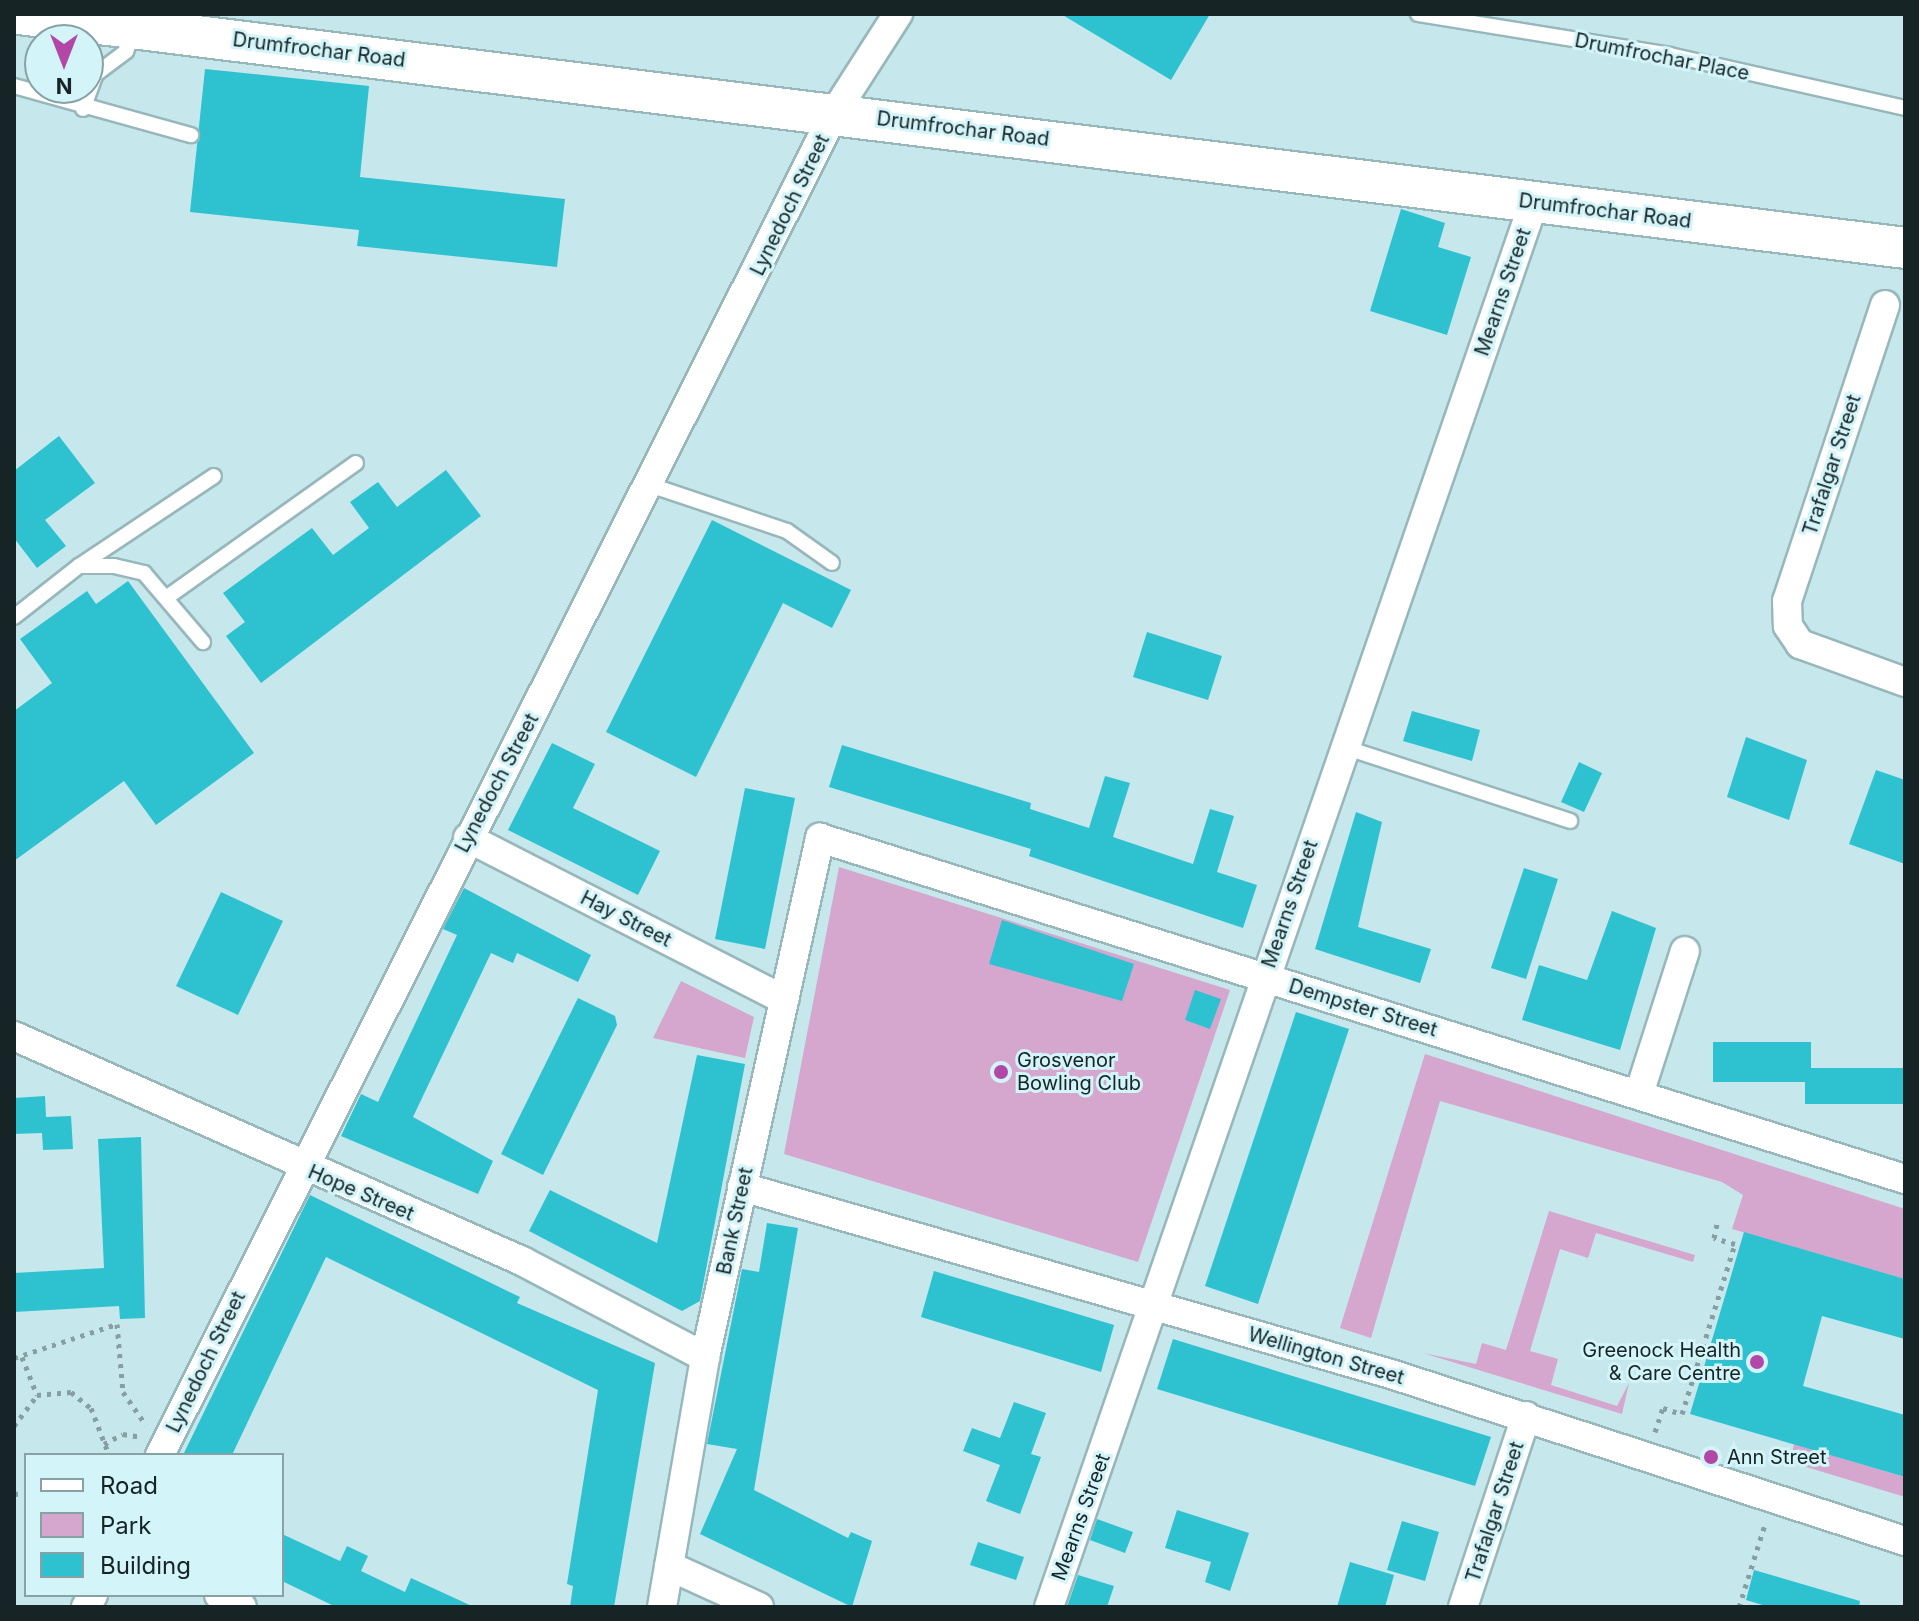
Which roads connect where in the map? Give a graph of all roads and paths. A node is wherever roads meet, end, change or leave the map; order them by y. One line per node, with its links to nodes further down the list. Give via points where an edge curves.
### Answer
1 (19, 14): 4 (main road, Drumfrochar Road)
2 (898, 14): 8 (street, Lynedoch Street)
3 (1418, 14): 6 (lane, Drumfrochar Place, via 1670,55)
4 (136, 28): 7 (lane, via 126,51 96,74); 8 (main road, Drumfrochar Road)
5 (14, 86): 7 (lane)
6 (1905, 108)
7 (83, 109): 9 (lane)
8 (835, 112): 10 (main road, Drumfrochar Road); 15 (street, Lynedoch Street)
9 (191, 135)
10 (1534, 202): 11 (main road, Drumfrochar Road); 22 (street, Mearns Street)
11 (1905, 248)
12 (1885, 305): 21 (street, Trafalgar Street, via 1787,601 1788,626 1800,644)
13 (356, 463): 18 (lane)
14 (214, 476): 17 (lane)
15 (653, 486): 16 (lane, via 787,531); 24 (street, Lynedoch Street)
16 (832, 563)
17 (79, 566): 18 (lane, via 144,573); 19 (lane)
18 (166, 598): 20 (lane)
19 (14, 617)
20 (203, 642)
21 (1905, 682)
22 (1344, 747): 23 (lane); 27 (street, Mearns Street)
23 (1570, 821)
24 (468, 838): 28 (street, Hay Street); 31 (street, Lynedoch Street)
25 (820, 838): 27 (street, Dempster Street); 28 (street, Bank Street)
26 (1685, 951): 30 (street)
27 (1264, 977): 30 (street, Dempster Street); 35 (street, Mearns Street)
28 (784, 1000): 33 (street, Bank Street)
29 (14, 1036): 31 (street, Hope Street)
30 (1639, 1094): 32 (street, Dempster Street)
31 (300, 1168): 37 (street, Hope Street, via 522,1261); 43 (street, Lynedoch Street)
32 (1905, 1179)
33 (742, 1187): 35 (street, Wellington Street); 37 (street, Bank Street)
34 (1717, 1224): 45 (path, via 1714,1238 1735,1244 1682,1414 1663,1408)
35 (1156, 1307): 40 (street, Wellington Street); 53 (street, Mearns Street)
36 (22, 1357): 38 (path); 39 (path); 43 (path, via 117,1324 128,1405)
37 (705, 1357): 48 (street, Bank Street)
38 (14, 1358)
39 (37, 1395): 41 (path); 42 (path, via 61,1390 82,1397)
40 (1526, 1416): 45 (street, Wellington Street); 54 (street, Trafalgar Street)
41 (14, 1426)
42 (104, 1444): 43 (path, via 132,1434); 44 (path)
43 (165, 1445)
44 (108, 1453)
45 (1648, 1457): 46 (street, Wellington Street)
46 (1905, 1541)
47 (1756, 1549): 55 (path)
48 (669, 1566): 51 (street, Bank Street); 52 (street)
49 (223, 1597): 50 (street)
50 (242, 1607)
51 (662, 1607)
52 (759, 1607)
53 (1049, 1607)
54 (1463, 1607)
55 (1739, 1607)

